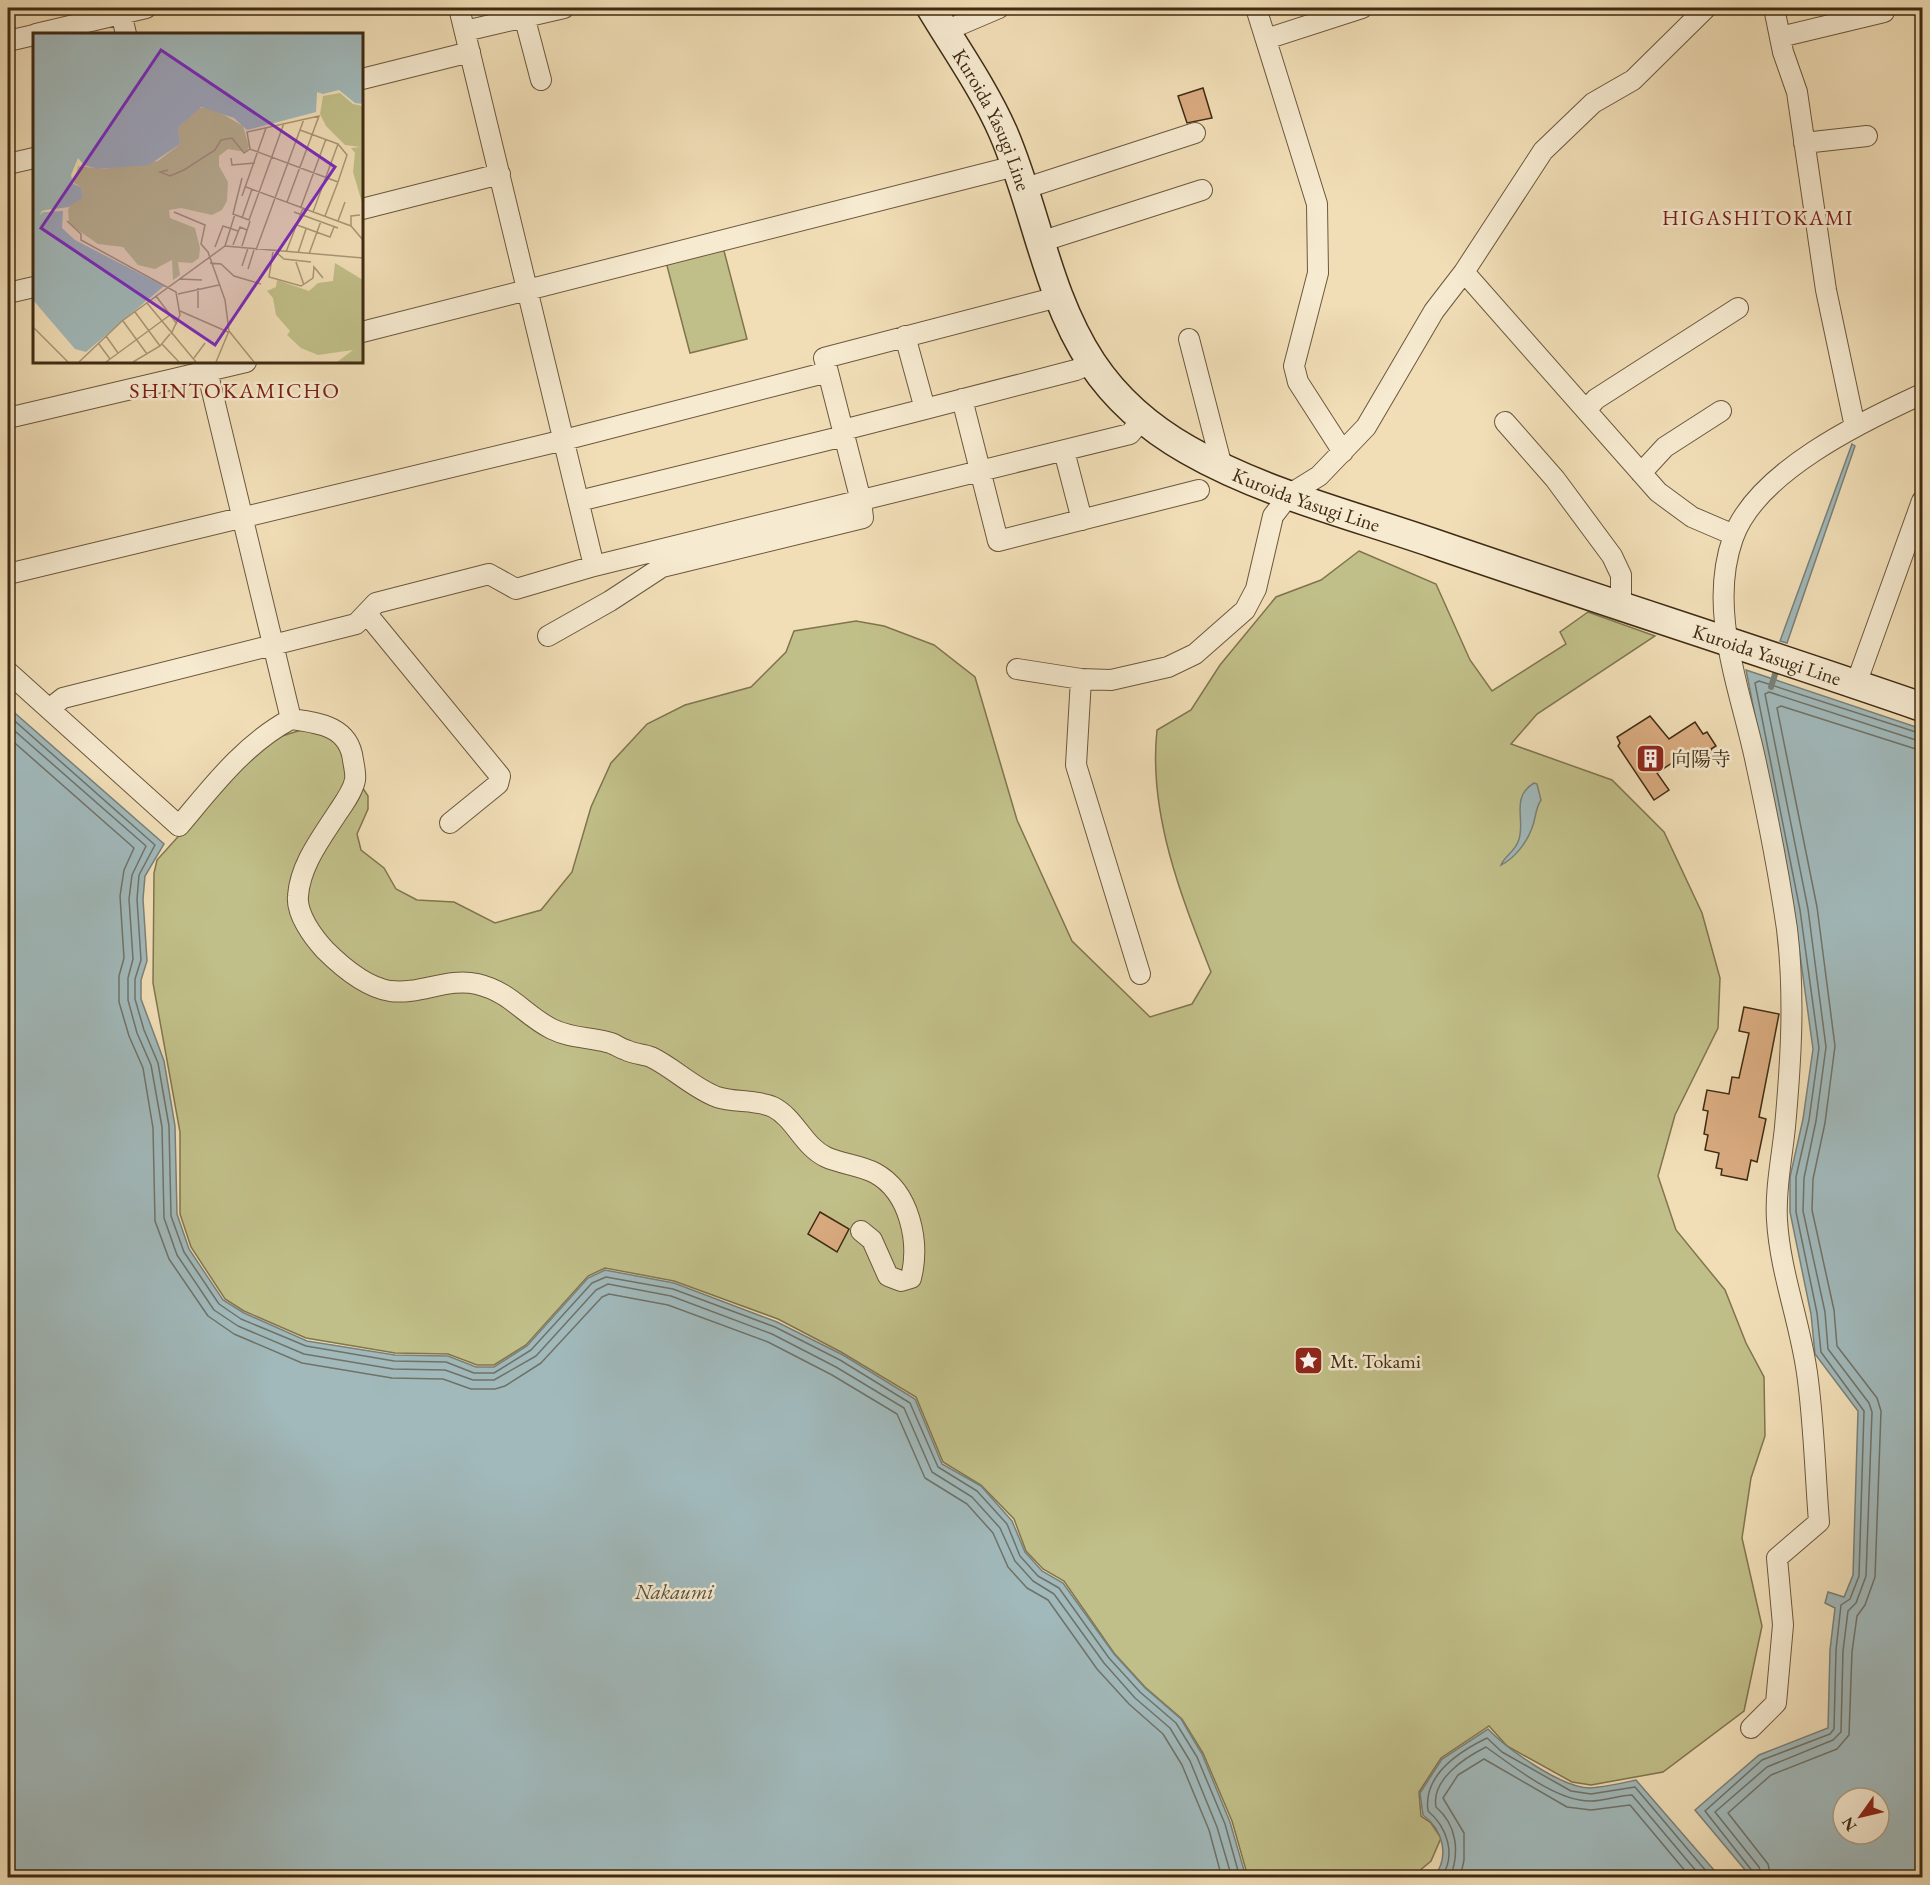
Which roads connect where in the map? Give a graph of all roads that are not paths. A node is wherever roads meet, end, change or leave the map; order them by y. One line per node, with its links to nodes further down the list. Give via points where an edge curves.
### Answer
1 (146, 8): 9 (street)
2 (459, 8): 13 (street)
3 (564, 8): 10 (street)
4 (999, 8): 12 (street)
5 (1256, 8): 18 (street)
6 (1362, 8): 18 (street)
7 (1706, 8): 33 (street, via 1633,80 1593,103 1543,151)
8 (1773, 8): 17 (street)
9 (120, 10): 14 (street); 15 (street)
10 (523, 12): 13 (street); 22 (street)
11 (1884, 12): 17 (street)
12 (938, 19): 29 (main road, Kuroida Yasugi Line, via 1002,131)
13 (465, 31): 20 (street)
14 (42, 33)
15 (126, 33)
16 (33, 35): 19 (street)
17 (1780, 37): 25 (street, via 1797,92)
18 (1266, 39): 58 (street, via 1317,204 1318,273 1294,366 1298,382)
19 (8, 41)
20 (470, 52): 21 (street); 28 (street)
21 (363, 79)
22 (541, 80)
23 (1196, 134): 29 (street)
24 (1867, 136): 25 (street)
25 (1804, 143): 54 (street, via 1826,290)
26 (33, 158): 27 (street)
27 (8, 164)
28 (500, 174): 31 (street); 35 (street)
29 (1019, 178): 32 (main road, Kuroida Yasugi Line); 35 (street)
30 (1202, 190): 32 (street)
31 (363, 208)
32 (1040, 242): 37 (main road, Kuroida Yasugi Line)
33 (1464, 272): 49 (street); 58 (street, via 1434,311 1366,428)
34 (33, 287): 36 (street)
35 (528, 290): 39 (street); 56 (street)
36 (8, 293)
37 (1058, 297): 40 (street); 43 (main road, Kuroida Yasugi Line)
38 (1738, 308): 49 (street, via 1596,399)
39 (363, 332)
40 (905, 336): 45 (street, via 824,358); 48 (street)
41 (1189, 339): 59 (street)
42 (236, 363): 44 (street)
43 (1092, 363): 47 (street); 52 (main road, Kuroida Yasugi Line)
44 (206, 366): 51 (street); 67 (street)
45 (828, 372): 55 (street); 56 (street)
46 (1923, 394): 54 (street)
47 (962, 399): 48 (street); 60 (street)
48 (925, 409): 55 (street)
49 (1586, 410): 61 (street)
50 (1720, 411): 61 (street, via 1665,447)
51 (8, 418)
52 (1142, 419): 57 (street, via 1130,434); 59 (main road, Kuroida Yasugi Line)
53 (1505, 422): 72 (street, via 1555,479 1612,556 1622,574)
54 (1855, 427): 69 (street, via 1767,488)
55 (843, 433): 64 (street); 65 (street)
56 (564, 440): 64 (street); 67 (street)
57 (1064, 451): 60 (street); 68 (street)
58 (1343, 452): 63 (street, via 1319,476)
59 (1222, 467): 63 (main road, Kuroida Yasugi Line)
60 (979, 472): 65 (street); 68 (street, via 998,541)
61 (1641, 473): 69 (street, via 1674,506)
62 (1199, 490): 68 (street)
63 (1290, 494): 72 (main road, Kuroida Yasugi Line); 79 (street, via 1273,516 1256,590 1245,610 1211,642 1195,654 1143,675)
64 (579, 501): 70 (street)
65 (861, 501): 70 (street); 74 (street, via 863,518 662,567 610,602)
66 (1923, 501): 80 (street)
67 (242, 516): 71 (street); 76 (street)
68 (1082, 520)
69 (1734, 535): 75 (street, via 1724,590)
70 (594, 566): 73 (street, via 516,589 489,574 376,603)
71 (8, 574)
72 (1621, 605): 75 (main road, Kuroida Yasugi Line)
73 (367, 614): 76 (street, via 356,624); 84 (street, via 500,776 498,784)
74 (548, 636)
75 (1729, 640): 80 (main road, Kuroida Yasugi Line); 87 (street, via 1787,930 1793,1046 1776,1218 1807,1371 1819,1522 1777,1558 1783,1625 1776,1703)
76 (272, 646): 82 (street, via 63,698); 83 (street)
77 (1017, 669): 79 (street)
78 (8, 672): 82 (street)
79 (1081, 679): 85 (street, via 1076,765)
80 (1856, 684): 81 (main road, Kuroida Yasugi Line)
81 (1923, 707)
82 (49, 709): 83 (street, via 179,826 218,778 261,739)
83 (291, 719): 86 (street, via 338,730 352,751 355,781 311,855 298,898 304,921 340,964 368,984 390,991 475,983 499,991 550,1029 580,1039 609,1042 650,1057 702,1091 720,1098 775,1108 824,1156 874,1172 892,1186 905,1208 914,1239 911,1278 902,1281 888,1276 872,1240)
84 (450, 823)
85 (1140, 974)
86 (861, 1231)
87 (1751, 1728)

